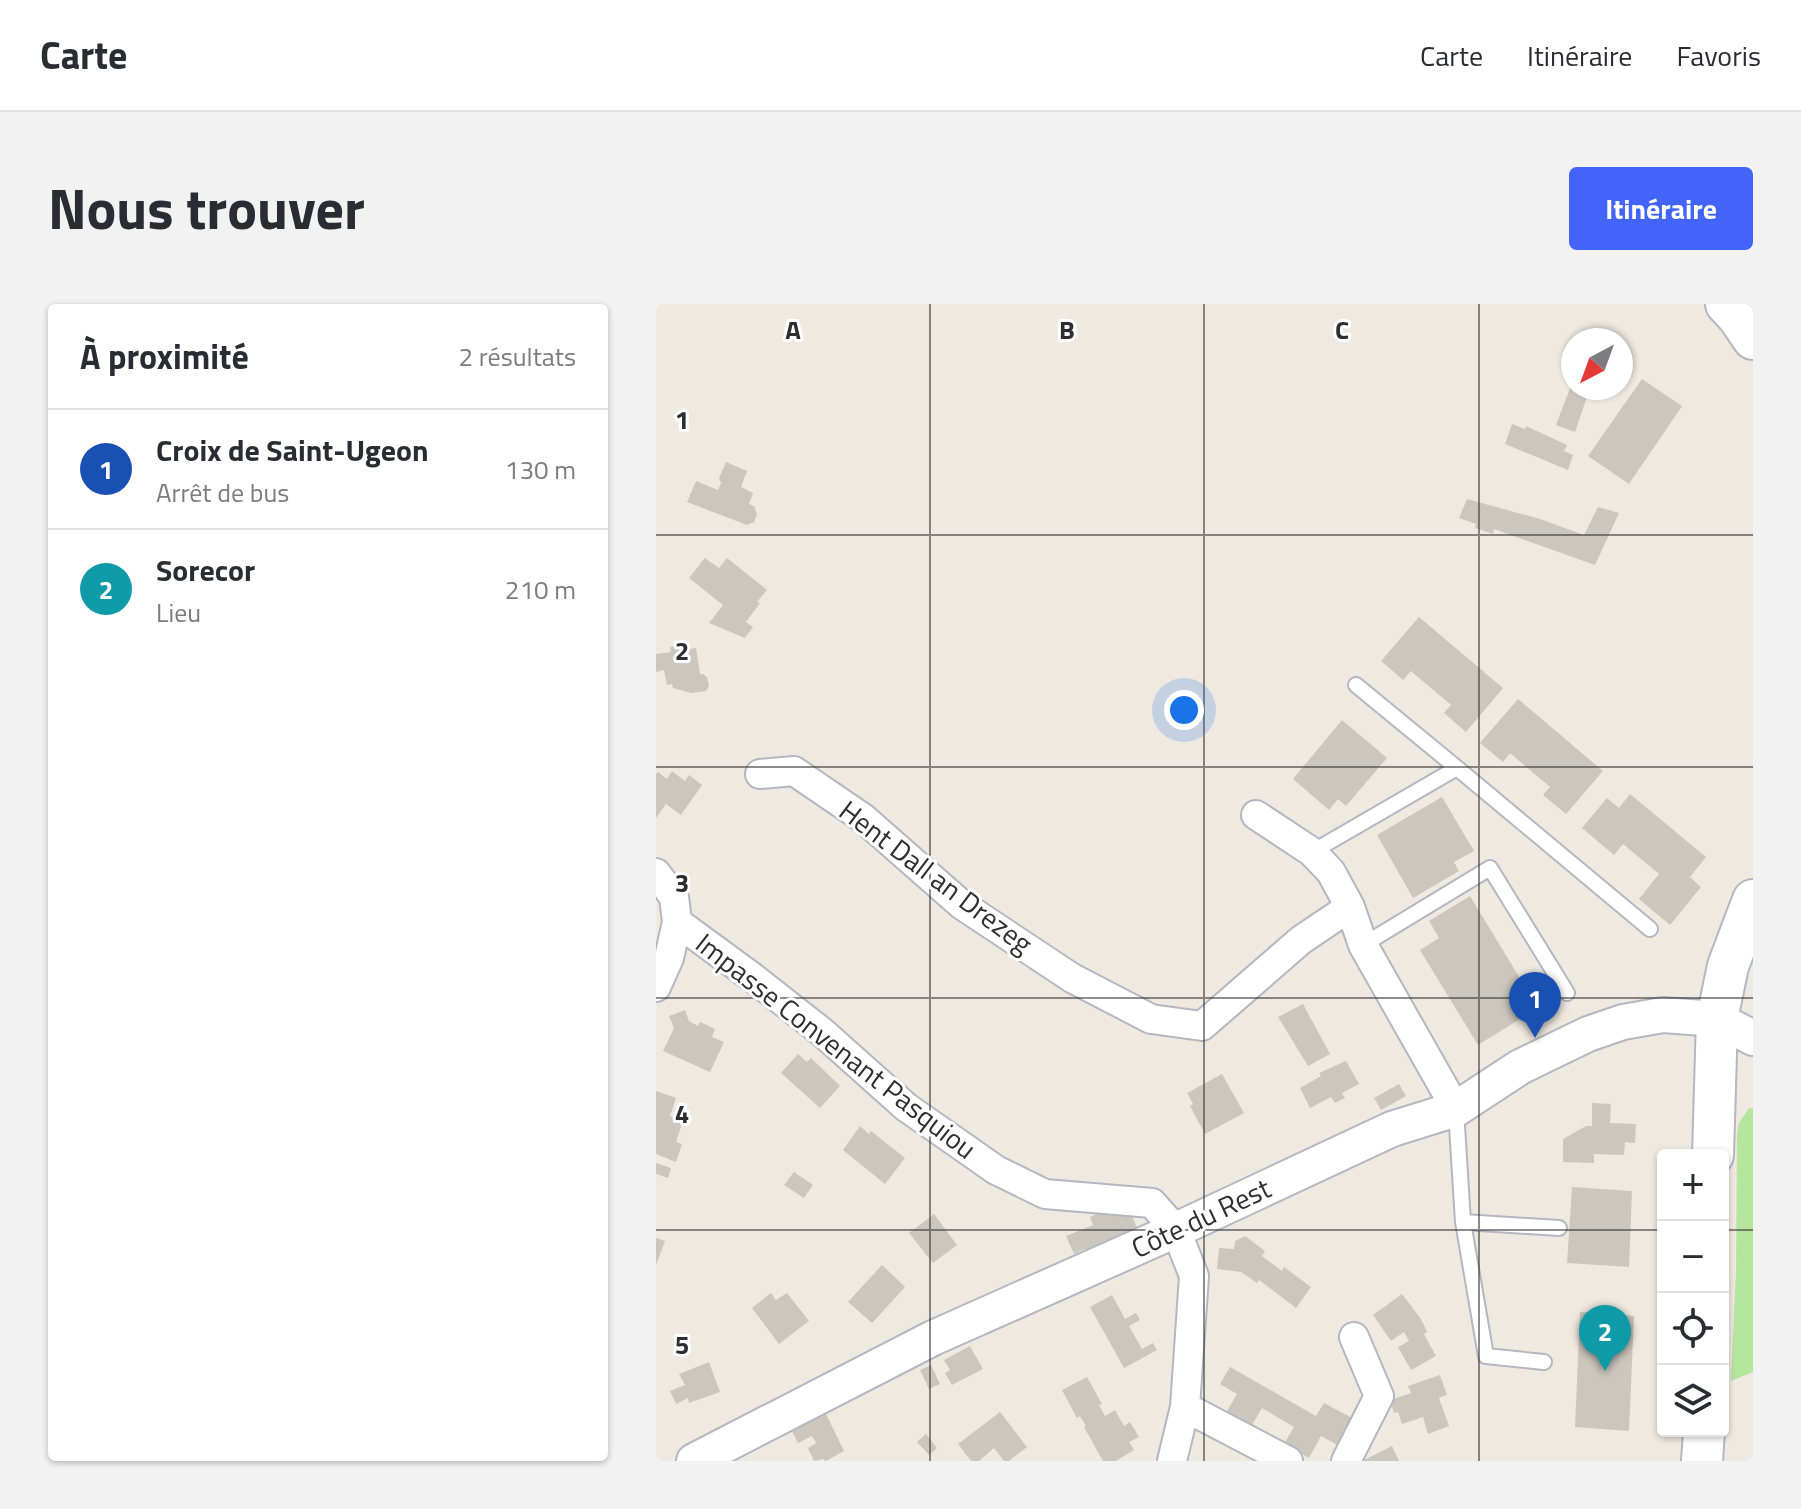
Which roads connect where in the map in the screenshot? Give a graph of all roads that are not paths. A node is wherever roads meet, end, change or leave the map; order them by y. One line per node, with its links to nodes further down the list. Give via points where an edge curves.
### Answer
1 (1726, 304): 2 (main road)
2 (1753, 339)
3 (1356, 685): 4 (lane)
4 (1457, 768): 7 (lane); 12 (lane)
5 (760, 774): 10 (street, Hent Dall an Drezeg, via 794,771 863,818 962,905 1072,978 1151,1019 1202,1026 1301,940)
6 (1256, 815): 7 (street)
7 (1312, 852): 10 (street, via 1331,872)
8 (656, 873): 11 (street, Impasse Convenant Pasquiou, via 674,897)
9 (1753, 900): 14 (main road)
10 (1350, 907): 13 (street)
11 (677, 922): 15 (street); 23 (street, Impasse Convenant Pasquiou, via 822,1032 906,1107 996,1170 1045,1194 1152,1203)
12 (1650, 929)
13 (1363, 945): 16 (lane, via 1490,868); 19 (street)
14 (1742, 949): 17 (main road, via 1728,966)
15 (656, 987)
16 (1567, 993)
17 (1717, 1019): 18 (street); 19 (street, Côte du Rest, via 1663,1015 1588,1034 1520,1067); 20 (main road)
18 (1753, 1038)
19 (1456, 1109): 21 (lane); 23 (street, Côte du Rest, via 1392,1129)
20 (1713, 1149)
21 (1463, 1222): 22 (lane); 25 (lane, via 1486,1356)
22 (1559, 1228)
23 (1176, 1230): 26 (street, via 1194,1276); 28 (street, Côte du Rest, via 933,1338)
24 (1354, 1337): 31 (street, via 1379,1396)
25 (1544, 1362)
26 (1185, 1407): 29 (street); 30 (street)
27 (1704, 1437): 32 (main road)
28 (694, 1461)
29 (1172, 1461)
30 (1288, 1461)
31 (1346, 1461)
32 (1702, 1461)

